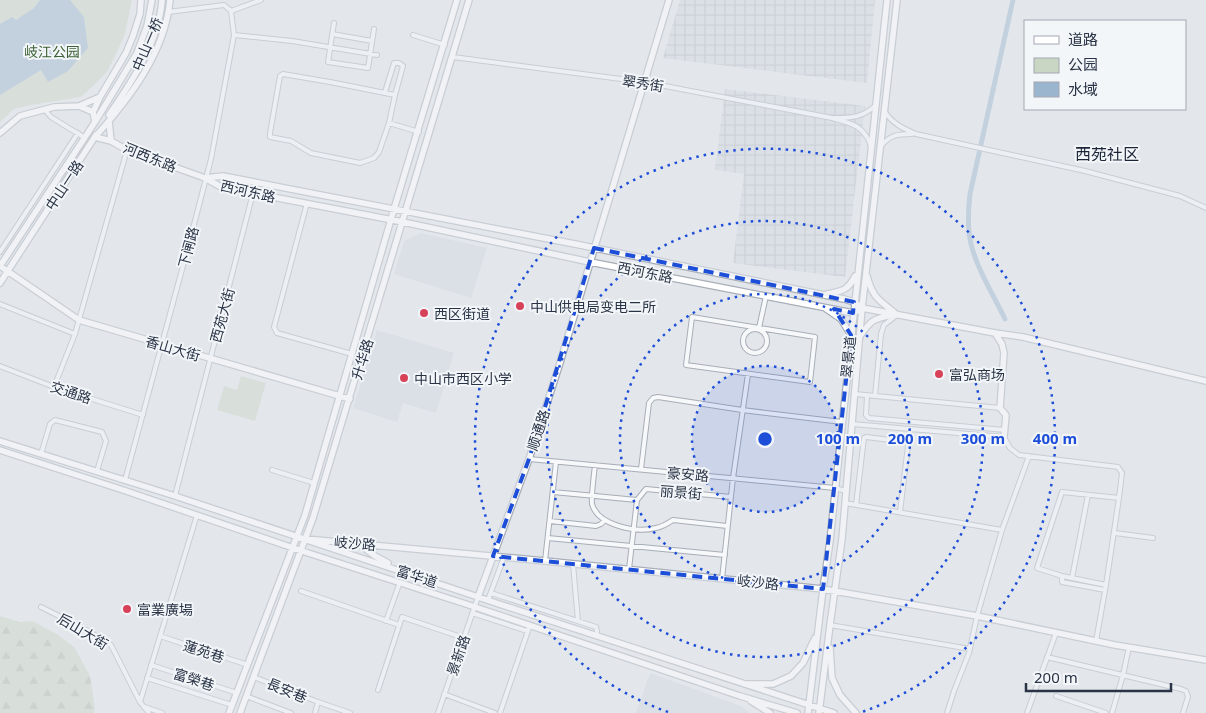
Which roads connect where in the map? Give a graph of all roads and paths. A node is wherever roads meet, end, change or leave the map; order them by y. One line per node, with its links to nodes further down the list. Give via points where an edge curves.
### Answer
1 (142, 0): 30 (main road, via 126,53)
2 (152, 0): 25 (main road, 中山一桥, via 137,53)
3 (162, 0): 11 (main road, 中山一桥)
4 (170, 0): 13 (main road)
5 (261, 0): 12 (street)
6 (458, 0): 20 (main road, 升华路)
7 (470, 0): 24 (main road, 升华路)
8 (669, 0): 26 (main road, 顺通路)
9 (887, 0): 32 (main road, 翠景道)
10 (896, 0): 34 (main road, 翠景道)
11 (161, 10): 13 (street); 27 (main road, 中山一桥, via 145,55)
12 (231, 11): 13 (street, via 224,5); 17 (street, 下闸路)
13 (168, 12): 38 (main road, via 152,59)
14 (334, 23): 16 (street)
15 (374, 29): 19 (street)
16 (332, 34): 19 (street); 21 (street)
17 (234, 35): 21 (street); 51 (street, 下闸路)
18 (413, 35): 20 (street)
19 (372, 41): 22 (street)
20 (445, 45): 41 (main road, 升华路)
21 (330, 47): 22 (street); 22 (street, via 328,62 368,68)
22 (370, 54): 23 (street)
23 (377, 55)
24 (452, 56): 26 (street, 翠秀街); 56 (main road, 升华路)
25 (120, 82): 39 (main road, 中山一路)
26 (644, 82): 37 (street, 翠秀街); 59 (main road, 顺通路)
27 (127, 88): 36 (main road, 中山一路)
28 (385, 92): 29 (street); 29 (street, via 394,63 400,63 403,66); 40 (street, via 283,74 280,76 270,137 291,141 311,153 360,163 374,158 379,152)
29 (395, 95): 40 (street)
30 (100, 97): 31 (main road); 35 (main road)
31 (79, 106): 33 (main road); 35 (main road)
32 (875, 106): 37 (street, via 862,115); 48 (main road, 翠景道)
33 (46, 110): 42 (main road, via 20,116); 43 (street, via 51,117)
34 (884, 110): 44 (street, via 894,123); 49 (main road, 翠景道)
35 (93, 112): 39 (main road)
36 (110, 114): 38 (main road); 45 (main road, 中山一路)
37 (832, 118): 48 (street, via 857,126 865,133)
38 (109, 121): 45 (main road); 47 (main road)
39 (95, 122): 46 (main road, 中山一路)
40 (389, 123): 41 (street)
41 (419, 132): 55 (main road, 升华路)
42 (0, 133)
43 (78, 133): 46 (street); 60 (street)
44 (916, 134): 49 (street, via 896,134); 54 (street, via 1085,170 1180,196)
45 (95, 137): 47 (main road, 河西东路); 64 (main road, 中山一路)
46 (85, 138): 62 (main road, 中山一路)
47 (111, 141): 50 (main road, 河西东路)
48 (871, 146): 63 (main road, 翠景道)
49 (880, 148): 65 (main road, 翠景道)
50 (127, 150): 51 (main road, 河西东路); 75 (street)
51 (205, 178): 52 (main road, 西河东路, via 222,187); 55 (main road, 西河东路, via 223,176); 81 (street, 下闸路)
52 (254, 193): 53 (main road, 西河东路); 84 (street, 西苑大街)
53 (307, 203): 57 (main road, 西河东路); 82 (street, via 274,327 277,333)
54 (1206, 208)
55 (394, 209): 56 (main road, 西河东路); 57 (main road, 升华路)
56 (406, 212): 58 (main road, 升华路); 59 (main road, 西河东路)
57 (391, 220): 58 (main road, 西河东路); 82 (main road, 升华路)
58 (403, 222): 61 (main road, 西河东路); 83 (main road, 升华路)
59 (594, 248): 61 (main road, 顺通路); 67 (main road, 西河东路)
60 (0, 252)
61 (590, 262): 68 (main road, 西河东路); 107 (main road, 顺通路)
62 (0, 266): 64 (main road, 香山大街)
63 (858, 270): 67 (main road, via 851,284 843,290); 69 (main road, 翠景道)
64 (8, 272): 66 (main road, 中山一路); 75 (main road, 香山大街)
65 (866, 272): 72 (main road, 翠景道); 74 (main road, via 876,298)
66 (0, 283)
67 (824, 295): 69 (main road, 西河东路)
68 (766, 296): 71 (main road, 西河东路); 76 (street)
69 (854, 302): 72 (main road, 西河东路); 73 (main road, 翠景道)
70 (0, 304): 78 (street)
71 (824, 307): 73 (main road, 西河东路); 79 (main road, via 841,319)
72 (862, 308): 73 (main road); 74 (main road, 西河东路); 80 (main road, 翠景道)
73 (853, 313): 79 (main road, 翠景道)
74 (897, 314): 77 (main road, 西河东路); 80 (main road, via 869,323); 92 (street, via 884,325 881,334)
75 (79, 320): 78 (street); 81 (main road, 香山大街)
76 (759, 329): 76 (street, via 766,338 765,346 760,352 752,353 746,348 744,338 748,332); 86 (street, via 815,337 810,382); 86 (street, via 692,317 686,365)
77 (995, 333): 87 (main road, 西河东路); 94 (main road, via 1004,353)
78 (75, 334): 88 (street)
79 (851, 335): 97 (main road, 翠景道)
80 (859, 338): 89 (main road, 翠景道)
81 (162, 344): 84 (main road, 香山大街); 96 (street, 下闸路)
82 (352, 354): 83 (main road); 91 (main road, 升华路)
83 (362, 357): 93 (main road, 升华路)
84 (210, 359): 91 (main road, 香山大街); 120 (street, 西苑大街)
85 (0, 366): 88 (street, 交通路)
86 (748, 374): 95 (street)
87 (1206, 381)
88 (54, 387): 96 (street, 交通路)
89 (854, 394): 90 (street); 98 (main road, 翠景道)
90 (867, 395): 92 (street); 100 (street, via 866,415 869,418)
91 (340, 396): 93 (main road, 香山大街); 115 (main road, 升华路)
92 (875, 396): 94 (street)
93 (350, 399): 138 (main road, 升华路)
94 (1000, 408): 100 (main road, via 1006,415)
95 (742, 410): 97 (street); 110 (street, via 653,398 649,403); 113 (street)
96 (143, 415): 114 (street, 下闸路)
97 (842, 422): 116 (main road, 翠景道)
98 (852, 424): 99 (street); 117 (main road, 翠景道)
99 (910, 429): 101 (street); 103 (street)
100 (1005, 430): 101 (main road)
101 (1004, 437): 106 (street, via 1019,455)
102 (0, 441): 105 (main road, 富华道)
103 (908, 442): 126 (street, via 864,438); 127 (street)
104 (0, 450): 128 (main road, 富华道)
105 (41, 454): 112 (main road, 富华道); 112 (street, via 50,424 55,420 102,432 106,441)
106 (1029, 456): 123 (street, via 1118,467 1122,474); 133 (street)
107 (529, 459): 108 (street, 豪安路); 144 (main road, 顺通路)
108 (556, 462): 109 (street, 豪安路); 118 (street)
109 (595, 465): 110 (street, 豪安路); 121 (street)
110 (641, 469): 113 (street, 豪安路)
111 (272, 470): 115 (street)
112 (97, 471): 114 (main road, 富华道)
113 (733, 478): 116 (street, 豪安路); 122 (street)
114 (125, 480): 120 (main road, 富华道)
115 (314, 483): 135 (main road, 升华路)
116 (835, 488): 117 (street, 豪安路); 157 (main road, 翠景道)
117 (846, 491): 125 (main road, 翠景道)
118 (553, 492): 121 (street); 130 (street)
119 (1088, 495): 123 (street); 152 (street, via 1062,492 1037,568); 153 (street)
120 (175, 496): 135 (main road, 富华道)
121 (592, 496): 124 (street); 129 (street, via 597,514)
122 (731, 497): 124 (street, 丽景街, via 646,488); 131 (street)
123 (1119, 498): 134 (street)
124 (637, 500): 132 (street)
125 (845, 503): 126 (street); 159 (main road, 翠景道)
126 (856, 505): 127 (street)
127 (900, 512): 133 (street)
128 (197, 515): 141 (main road, 富华道); 174 (street)
129 (605, 520): 130 (street, via 596,526); 132 (street)
130 (550, 521): 136 (street)
131 (727, 526): 132 (street, via 673,520 654,528); 143 (street)
132 (634, 529): 140 (street)
133 (1002, 530): 166 (street)
134 (1115, 533): 137 (street); 156 (street)
135 (297, 536): 138 (main road, 富华道); 141 (main road, 升华路)
136 (548, 538): 140 (street); 147 (street)
137 (1153, 538)
138 (306, 539): 139 (main road, 岐沙路); 142 (main road, 升华路); 146 (main road, 富华道)
139 (359, 544): 144 (main road, 岐沙路); 151 (main road)
140 (632, 546): 143 (street); 149 (street)
141 (292, 548): 142 (main road, 富华道); 184 (main road, 升华路)
142 (302, 550): 150 (main road, 富华道); 186 (main road, 升华路)
143 (725, 555): 154 (street)
144 (493, 556): 145 (main road, 岐沙路); 161 (main road, 顺通路)
145 (504, 557): 147 (main road, 岐沙路); 160 (street)
146 (372, 561): 150 (main road); 151 (main road, 富华道)
147 (545, 561): 148 (main road, 岐沙路)
148 (573, 564): 149 (main road, 岐沙路); 168 (street)
149 (629, 569): 154 (main road, 岐沙路)
150 (368, 572): 155 (main road, 富华道)
151 (406, 572): 161 (main road, 富华道)
152 (1062, 576): 153 (street); 156 (street, via 1062,582)
153 (1072, 578): 156 (street)
154 (722, 579): 157 (main road, 岐沙路)
155 (400, 582): 163 (main road, 富华道); 167 (street)
156 (1106, 588): 178 (street)
157 (822, 589): 159 (main road, 岐沙路); 173 (main road, 翠景道)
158 (301, 591): 167 (street)
159 (834, 591): 166 (main road, 岐沙路); 170 (main road, 翠景道)
160 (491, 592): 162 (street); 168 (street)
161 (478, 596): 162 (main road, 富华道); 163 (street, 景新路)
162 (488, 600): 175 (main road, 富华道)
163 (475, 606): 165 (street, 景新路); 171 (main road, 富华道)
164 (41, 607): 195 (street, 后山大街, via 111,645)
165 (472, 613): 171 (street); 177 (street, 景新路)
166 (977, 616): 172 (main road, 岐沙路); 180 (street)
167 (386, 621): 169 (street)
168 (578, 621): 175 (street, via 596,627)
169 (400, 625): 177 (street, via 402,617); 189 (street)
170 (830, 625): 176 (main road, 翠景道); 180 (street)
171 (528, 628): 193 (main road, 富华道); 211 (street)
172 (1056, 633): 178 (main road, 岐沙路); 181 (street)
173 (817, 634): 188 (main road, via 803,663 791,676 773,684); 197 (main road, 翠景道)
174 (160, 636): 183 (street); 184 (street, 蓮苑巷)
175 (596, 636): 188 (main road, 富华道)
176 (829, 636): 200 (main road, 翠景道); 216 (main road, via 832,678 840,695)
177 (464, 638): 191 (street, 景新路)
178 (1096, 641): 179 (main road, 岐沙路)
179 (1128, 647): 182 (main road, 岐沙路); 185 (street)
180 (970, 649): 217 (street)
181 (1047, 657): 185 (street); 218 (street)
182 (1206, 660)
183 (151, 665): 187 (street); 190 (street, 富榮巷)
184 (248, 665): 190 (main road, 升华路)
185 (1123, 674): 220 (street); 221 (street, via 1182,688 1188,697)
186 (254, 677): 192 (main road, 升华路); 196 (street, 長安巷)
187 (147, 678): 195 (street); 198 (street)
188 (742, 684): 197 (main road, 富华道)
189 (378, 690)
190 (237, 693): 198 (main road, 升华路)
191 (444, 694): 209 (street, 景新路); 210 (street)
192 (246, 696): 201 (main road, 升华路); 206 (street)
193 (740, 696): 212 (main road); 213 (main road, 富华道)
194 (1056, 696): 219 (street)
195 (140, 702): 199 (street, 后山大街)
196 (318, 702): 207 (street); 208 (street, 長安巷)
197 (809, 705): 200 (main road, 富华道); 214 (main road, 翠景道)
198 (232, 706): 204 (main road, 升华路)
199 (145, 707): 202 (street, 后山大街); 203 (street)
200 (820, 711): 215 (main road, 富华道)
201 (241, 712): 205 (street)
202 (149, 713)
203 (162, 713)
204 (230, 713)
205 (248, 713)
206 (291, 713)
207 (315, 713)
208 (350, 713)
209 (438, 713)
210 (495, 713)
211 (500, 713)
212 (770, 713)
213 (797, 713)
214 (808, 713)
215 (834, 713)
216 (856, 713)
217 (947, 713)
218 (1027, 713)
219 (1106, 713)
220 (1112, 713)
221 (1183, 713)

